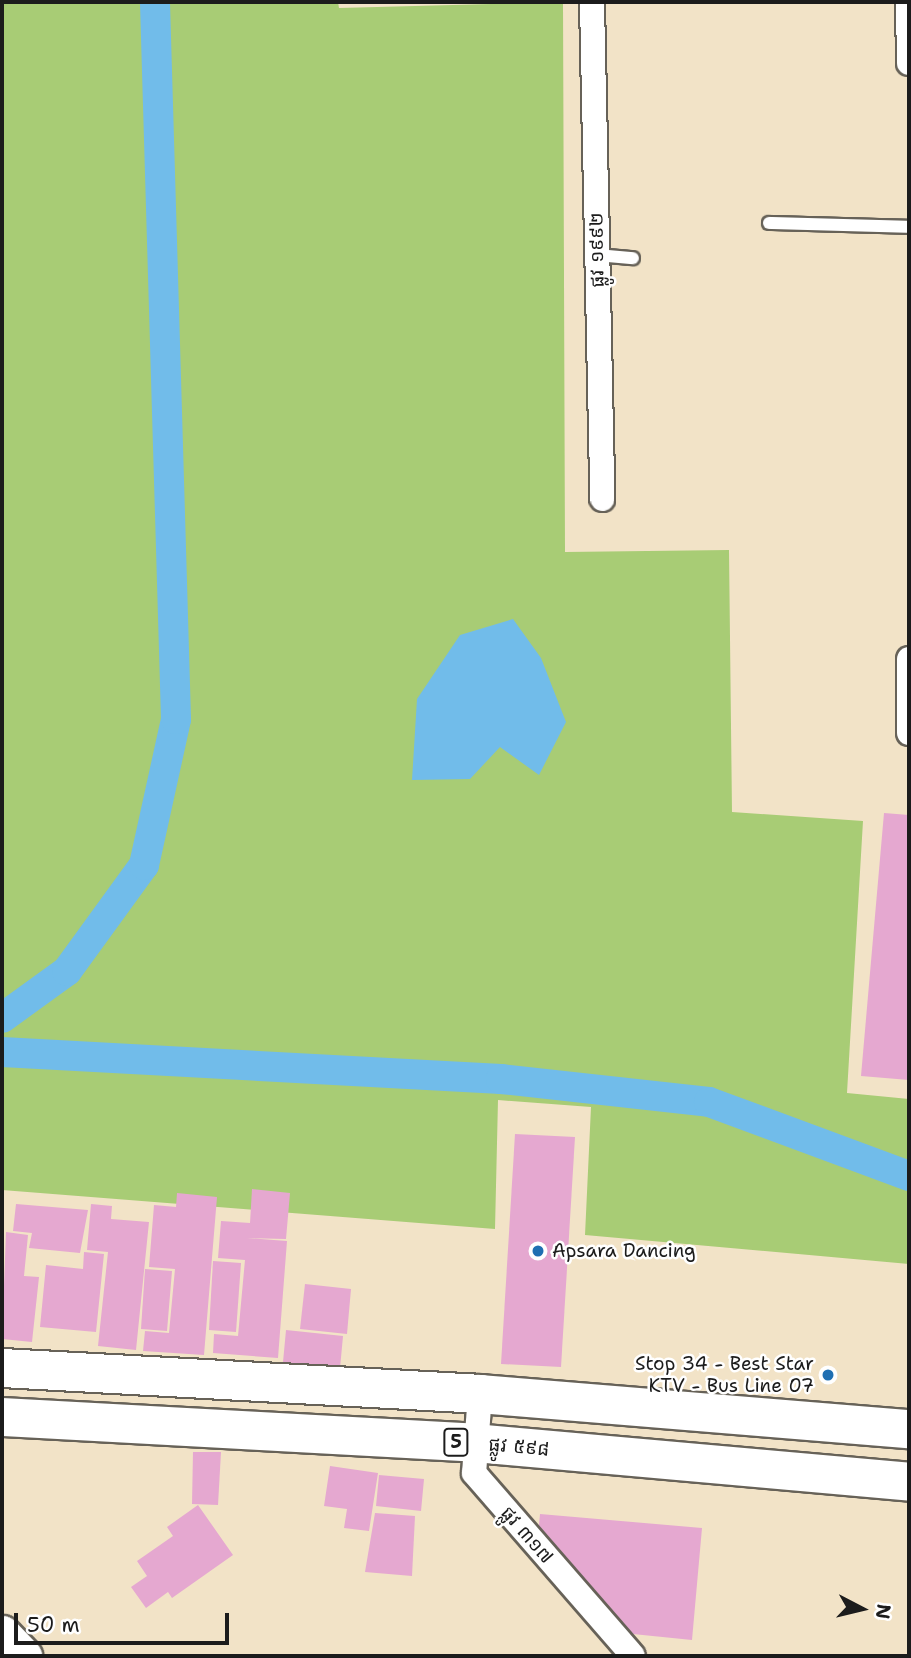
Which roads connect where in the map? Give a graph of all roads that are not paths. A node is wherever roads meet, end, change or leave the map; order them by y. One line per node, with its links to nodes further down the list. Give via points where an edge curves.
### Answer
1 (592, 2): 6 (street, ផ្លូវ ១៩៩២)
2 (908, 2): 3 (street)
3 (909, 63)
4 (769, 223): 5 (lane)
5 (909, 227)
6 (597, 255): 7 (lane); 8 (street, ផ្លូវ ១៩៩២)
7 (633, 258)
8 (602, 499)
9 (909, 659): 10 (street)
10 (909, 733)
11 (2, 1368): 12 (main road)
12 (480, 1394): 14 (main road); 15 (street, ផ្លូវ ៣១៧)
13 (2, 1417): 15 (main road, ផ្លូវ ៥៩៨ / 5)
14 (909, 1429)
15 (475, 1443): 16 (main road, ផ្លូវ ៥៩៨ / 5); 19 (street, ផ្លូវ ៣១៧, via 474,1474)
16 (909, 1482)
17 (2, 1633): 18 (street)
18 (24, 1656)
19 (633, 1656)

